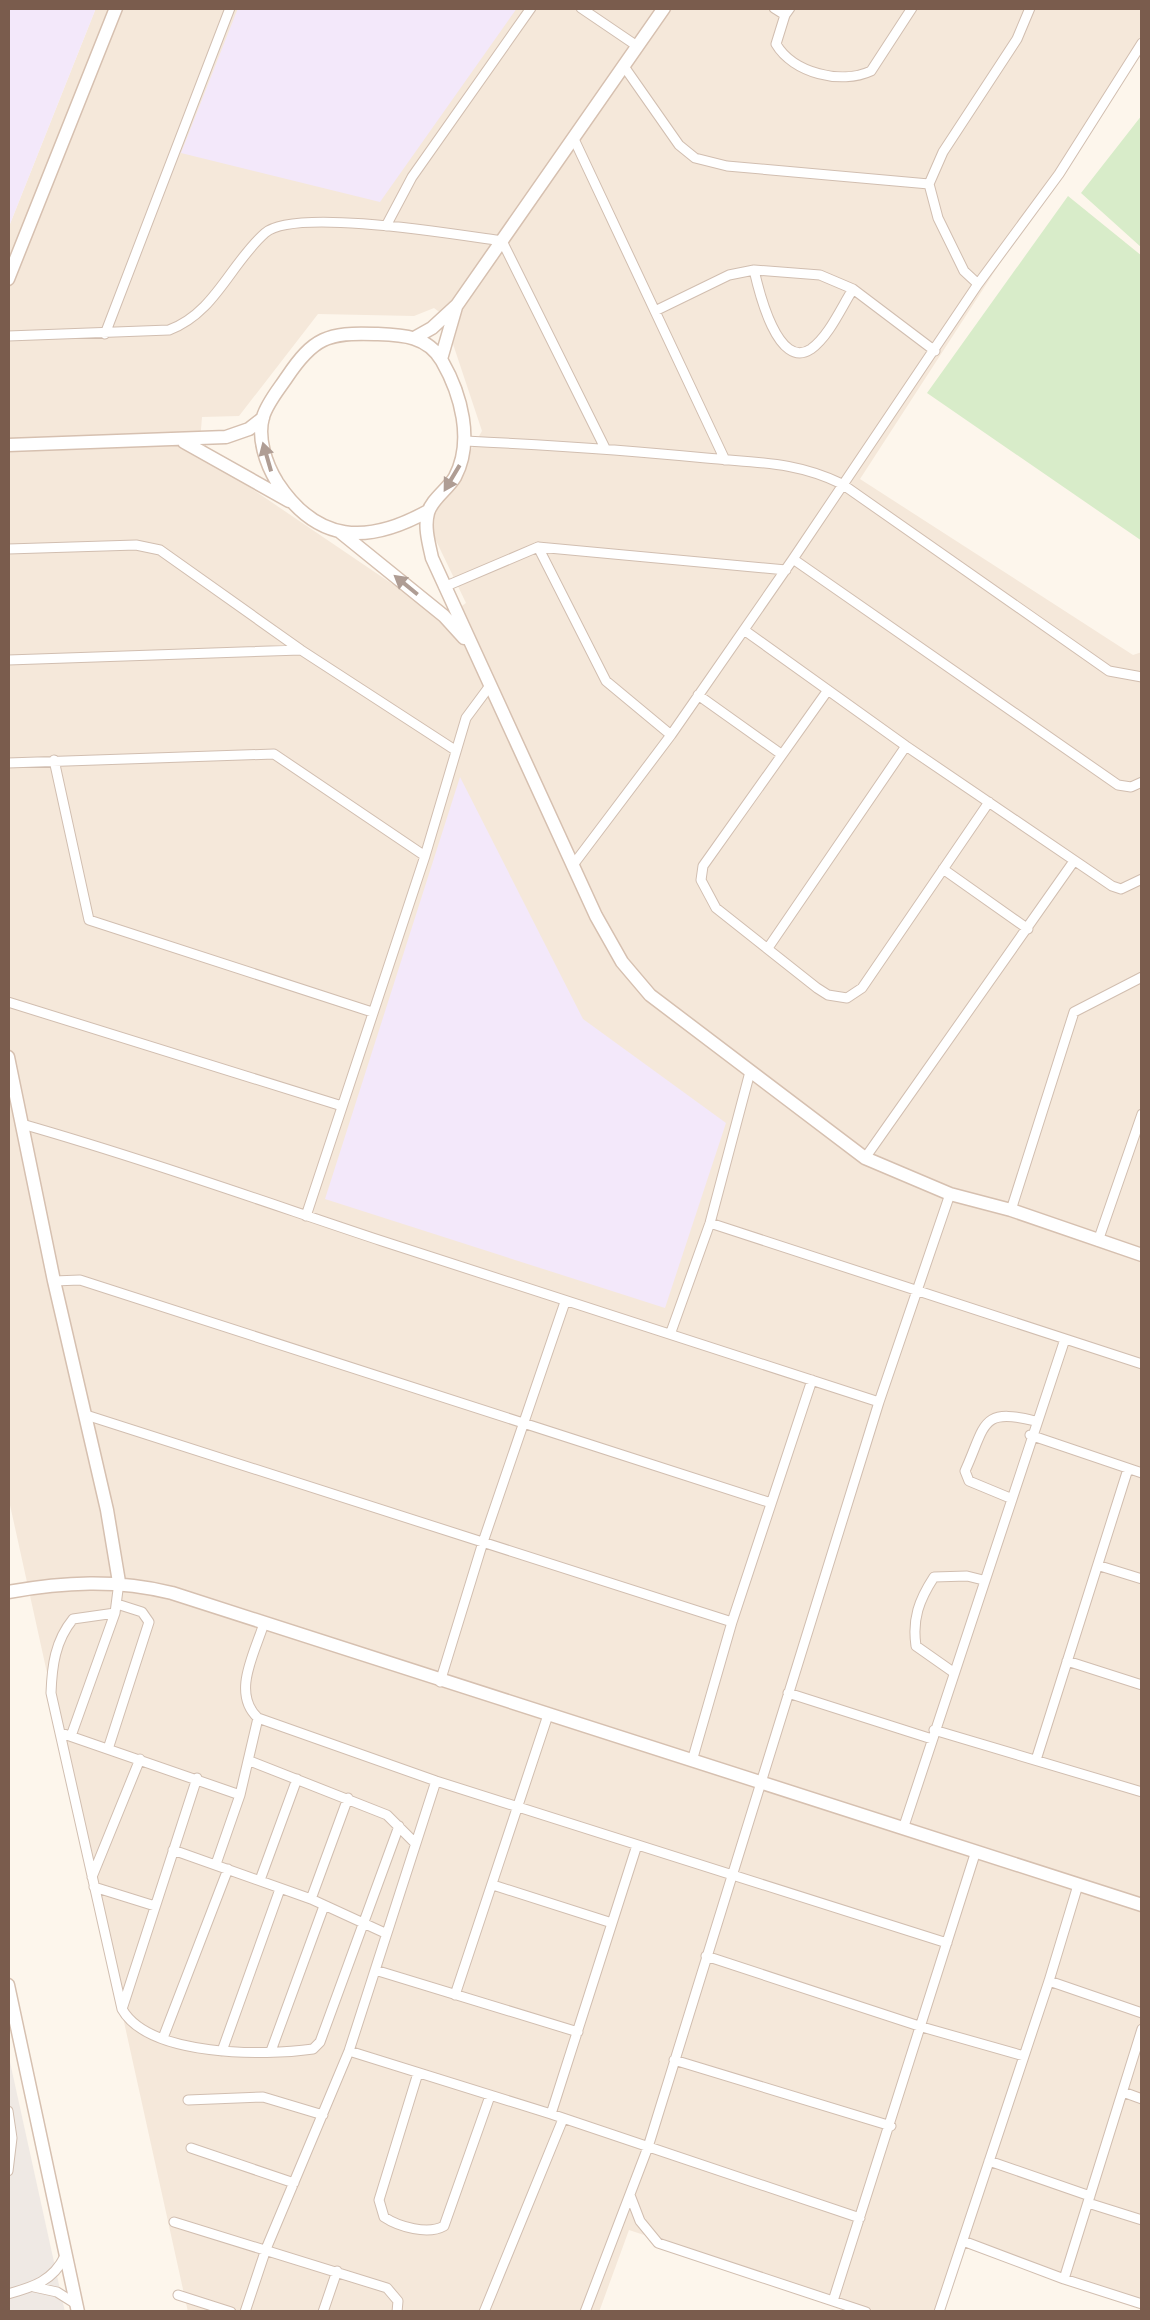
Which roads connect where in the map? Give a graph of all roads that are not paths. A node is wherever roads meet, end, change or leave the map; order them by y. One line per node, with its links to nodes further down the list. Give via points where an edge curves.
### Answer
1 (116, 8): 18 (street)
2 (230, 8): 23 (street)
3 (532, 8): 15 (street, via 412,177)
4 (581, 8): 11 (street)
5 (664, 8): 11 (street)
6 (774, 8): 9 (street)
7 (912, 8): 9 (street, via 871,71 846,77 807,70 783,56 776,36)
8 (1030, 8): 14 (street)
9 (787, 12)
10 (1142, 42): 19 (street, via 1059,174)
11 (637, 46): 12 (street)
12 (624, 65): 13 (street); 14 (street, via 678,145 695,158)
13 (573, 137): 16 (street); 22 (street)
14 (929, 184): 19 (street, via 938,218 964,271)
15 (386, 226): 16 (street); 23 (street, via 277,226 184,324)
16 (502, 240): 21 (street); 32 (street)
17 (754, 270): 20 (street, via 820,275); 20 (street, via 778,338 796,354 821,340); 22 (street)
18 (8, 279)
19 (978, 284): 26 (street)
20 (852, 290): 26 (street)
21 (457, 305): 25 (street); 27 (street)
22 (655, 312): 33 (street)
23 (105, 334): 24 (street)
24 (8, 336)
25 (416, 337): 27 (street); 28 (street, via 345,334 319,340)
26 (935, 351): 34 (street)
27 (441, 359): 30 (street)
28 (263, 418): 29 (street, via 226,437); 35 (street, one-way to 28, via 263,450)
29 (178, 440): 31 (street); 35 (street)
30 (466, 441): 32 (street); 36 (street, one-way to 36, via 454,480)
31 (8, 445)
32 (605, 448): 33 (street)
33 (724, 460): 34 (street, via 793,465)
34 (842, 484): 40 (street); 47 (street, via 1108,671)
35 (291, 502): 37 (street, via 310,521)
36 (428, 510): 37 (street, via 401,526); 42 (street, via 427,537)
37 (339, 531): 44 (street, one-way to 37)
38 (538, 546): 41 (street); 42 (street); 51 (street, via 606,681)
39 (8, 548): 45 (street, via 160,550)
40 (793, 559): 41 (street); 57 (street, via 1118,785)
41 (786, 570): 43 (street)
42 (444, 588): 44 (street)
43 (744, 630): 49 (street); 50 (street)
44 (469, 643): 48 (street)
45 (301, 650): 46 (street); 53 (street)
46 (8, 660)
47 (1142, 677)
48 (489, 687): 53 (street, via 466,718); 61 (street)
49 (828, 690): 52 (street); 54 (street)
50 (698, 696): 51 (street); 54 (street)
51 (671, 735): 61 (street)
52 (906, 746): 58 (street); 65 (street)
53 (455, 750): 59 (street)
54 (782, 754): 65 (street, via 703,866 701,880 716,908)
55 (54, 760): 56 (street); 59 (street, via 274,754); 68 (street, via 89,920)
56 (8, 762)
57 (1142, 782)
58 (988, 802): 60 (street); 62 (street)
59 (425, 856): 68 (street)
60 (1074, 861): 63 (street, via 1117,888); 64 (street)
61 (572, 865): 70 (street, via 635,979)
62 (943, 869): 64 (street); 65 (street, via 870,978 847,998 828,995)
63 (1142, 879)
64 (1028, 929): 74 (street)
65 (768, 948)
66 (1142, 977): 76 (street, via 1074,1012)
67 (8, 1002): 71 (street)
68 (372, 1012): 71 (street)
69 (8, 1057): 73 (street)
70 (750, 1072): 74 (street); 78 (street)
71 (342, 1106): 77 (street)
72 (1142, 1114): 79 (street)
73 (22, 1124): 77 (street); 81 (street)
74 (865, 1158): 75 (street)
75 (950, 1194): 76 (street); 82 (street)
76 (1011, 1210): 79 (street)
77 (306, 1216): 83 (street)
78 (710, 1224): 82 (street); 84 (street)
79 (1098, 1240): 80 (street)
80 (1142, 1255)
81 (54, 1281): 89 (street); 91 (street, via 80,1280)
82 (918, 1288): 85 (street); 88 (street)
83 (565, 1302): 84 (street); 91 (street)
84 (670, 1332): 87 (street)
85 (1065, 1340): 86 (street); 90 (street)
86 (1142, 1364)
87 (812, 1380): 88 (street); 96 (street)
88 (879, 1402): 110 (street)
89 (86, 1415): 97 (street); 101 (street)
90 (1035, 1421): 92 (street); 95 (street, via 996,1416 965,1470 969,1481)
91 (524, 1422): 96 (street); 97 (street)
92 (1030, 1435): 93 (street); 95 (street)
93 (1128, 1469): 94 (street); 98 (street)
94 (1142, 1473)
95 (1010, 1498): 99 (street)
96 (772, 1503): 104 (street)
97 (483, 1542): 104 (street); 108 (street)
98 (1100, 1566): 100 (street); 106 (street)
99 (982, 1580): 107 (street); 107 (street, via 934,1577 916,1612 916,1646)
100 (1142, 1580)
101 (119, 1582): 102 (street); 103 (street); 105 (street)
102 (8, 1592)
103 (116, 1609): 113 (street); 113 (street, via 74,1619 64,1631 51,1694); 115 (street, via 142,1612 149,1622)
104 (732, 1622): 119 (street)
105 (264, 1623): 108 (street); 112 (street, via 244,1691)
106 (1067, 1661): 109 (street); 117 (street)
107 (954, 1672): 114 (street)
108 (440, 1682): 111 (street)
109 (1142, 1686)
110 (788, 1694): 114 (street); 123 (street)
111 (548, 1715): 119 (street); 127 (street)
112 (258, 1718): 118 (street); 122 (street)
113 (66, 1734): 115 (street); 138 (street)
114 (933, 1735): 117 (street); 129 (street)
115 (108, 1749): 116 (street)
116 (140, 1760): 120 (street); 138 (street)
117 (1036, 1760): 124 (street)
118 (250, 1761): 121 (street); 125 (street)
119 (692, 1761): 123 (street)
120 (197, 1778): 125 (street); 132 (street)
121 (296, 1779): 126 (street); 137 (street)
122 (436, 1781): 127 (street); 130 (street)
123 (760, 1783): 129 (street); 136 (street)
124 (1142, 1792)
125 (240, 1794): 134 (street)
126 (348, 1798): 128 (street); 142 (street)
127 (520, 1806): 131 (street); 139 (street)
128 (398, 1826): 130 (street); 146 (street)
129 (903, 1829): 133 (street)
130 (416, 1843): 148 (street)
131 (636, 1845): 136 (street); 147 (street)
132 (173, 1850): 134 (street); 144 (street)
133 (976, 1854): 140 (street); 149 (street)
134 (216, 1864): 135 (street)
135 (228, 1869): 137 (street); 160 (street)
136 (734, 1872): 149 (street); 150 (street)
137 (260, 1880): 141 (street)
138 (93, 1882): 144 (street); 155 (street)
139 (493, 1885): 147 (street); 154 (street)
140 (1078, 1885): 143 (street); 152 (street)
141 (280, 1889): 142 (street); 161 (street)
142 (311, 1899): 145 (street)
143 (1142, 1905)
144 (155, 1906): 155 (street)
145 (324, 1906): 146 (street); 162 (street)
146 (364, 1923): 148 (street); 162 (street, via 317,2046)
147 (612, 1923): 159 (street)
148 (385, 1933): 151 (street)
149 (948, 1942): 157 (street)
150 (706, 1956): 157 (street); 165 (street)
151 (375, 1970): 154 (street); 163 (street)
152 (1050, 1981): 156 (street); 164 (street)
153 (8, 1985): 188 (street)
154 (454, 1995): 159 (street)
155 (122, 2009): 160 (street, via 131,2023)
156 (1142, 2013)
157 (922, 2027): 164 (street); 175 (street)
158 (1142, 2029): 167 (street)
159 (578, 2032): 172 (street)
160 (163, 2038): 161 (street)
161 (222, 2051): 162 (street)
162 (271, 2051)
163 (349, 2052): 166 (street); 173 (street)
164 (1024, 2056): 178 (street)
165 (674, 2060): 175 (street); 176 (street)
166 (418, 2073): 168 (street); 168 (street, via 378,2200 394,2223 431,2231 444,2226)
167 (1123, 2092): 169 (street); 182 (street)
168 (490, 2096): 172 (street)
169 (1142, 2098)
170 (188, 2100): 173 (street, via 262,2097)
171 (8, 2111): 179 (street)
172 (551, 2114): 174 (street)
173 (323, 2115): 180 (street)
174 (563, 2119): 176 (street); 201 (street)
175 (891, 2126): 183 (street)
176 (648, 2147): 181 (street); 183 (street)
177 (191, 2148): 180 (street)
178 (989, 2161): 182 (street); 186 (street)
179 (8, 2171)
180 (294, 2183): 187 (street)
181 (630, 2195): 194 (street, via 658,2243); 202 (street)
182 (1089, 2200): 184 (street); 190 (street)
183 (860, 2218): 194 (street)
184 (1142, 2220)
185 (174, 2222): 187 (street)
186 (962, 2240): 190 (street); 204 (street)
187 (266, 2249): 189 (street); 198 (street)
188 (65, 2254): 191 (street, via 55,2273); 196 (street)
189 (337, 2271): 199 (street); 200 (street, via 387,2288 398,2301)
190 (1064, 2279): 195 (street)
191 (34, 2287): 192 (street); 196 (street, via 58,2292)
192 (8, 2294)
193 (178, 2295): 197 (street)
194 (833, 2301): 203 (street)
195 (1142, 2304)
196 (77, 2308)
197 (231, 2312)
198 (245, 2312)
199 (323, 2312)
200 (397, 2312)
201 (484, 2312)
202 (585, 2312)
203 (866, 2312)
204 (939, 2312)

